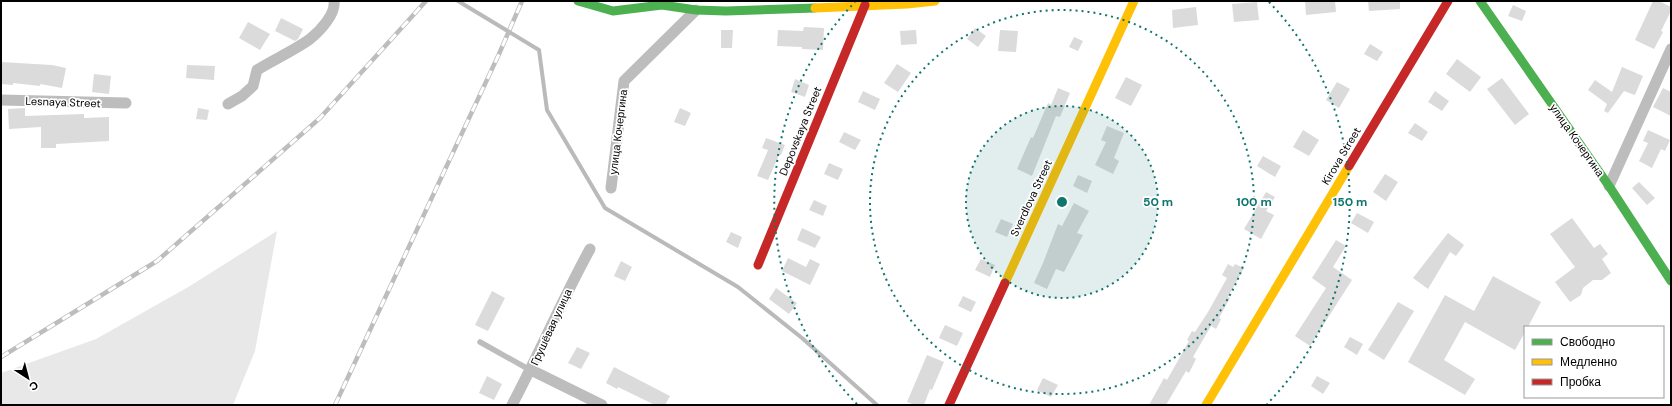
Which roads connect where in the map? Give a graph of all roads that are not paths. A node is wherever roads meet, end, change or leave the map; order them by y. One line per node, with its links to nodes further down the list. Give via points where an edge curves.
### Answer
1 (334, 1): 13 (street, via 335,6 327,22 311,38 257,70 253,86)
2 (578, 1): 9 (street, via 613,11 662,5)
3 (935, 1): 7 (street)
4 (1134, 1): 23 (street, Sverdlova Street)
5 (1448, 1): 24 (street, Kirova Street)
6 (1480, 1): 14 (street, улица Кочергина)
7 (907, 2): 8 (street)
8 (865, 5): 9 (street); 17 (street, Depovskaya Street)
9 (696, 10): 15 (street, улица Кочергина, via 624,81)
10 (1671, 49): 14 (street)
11 (1, 100): 12 (street, Lesnaya Street)
12 (126, 104)
13 (228, 104)
14 (1608, 186): 18 (street, улица Кочергина)
15 (611, 188)
16 (590, 249): 20 (street, Грушёвая улица)
17 (758, 265)
18 (1671, 281)
19 (480, 342): 20 (lane)
20 (531, 370): 21 (street, Грушёвая улица); 22 (street)
21 (512, 405)
22 (602, 405)
23 (949, 405)
24 (1206, 405)

